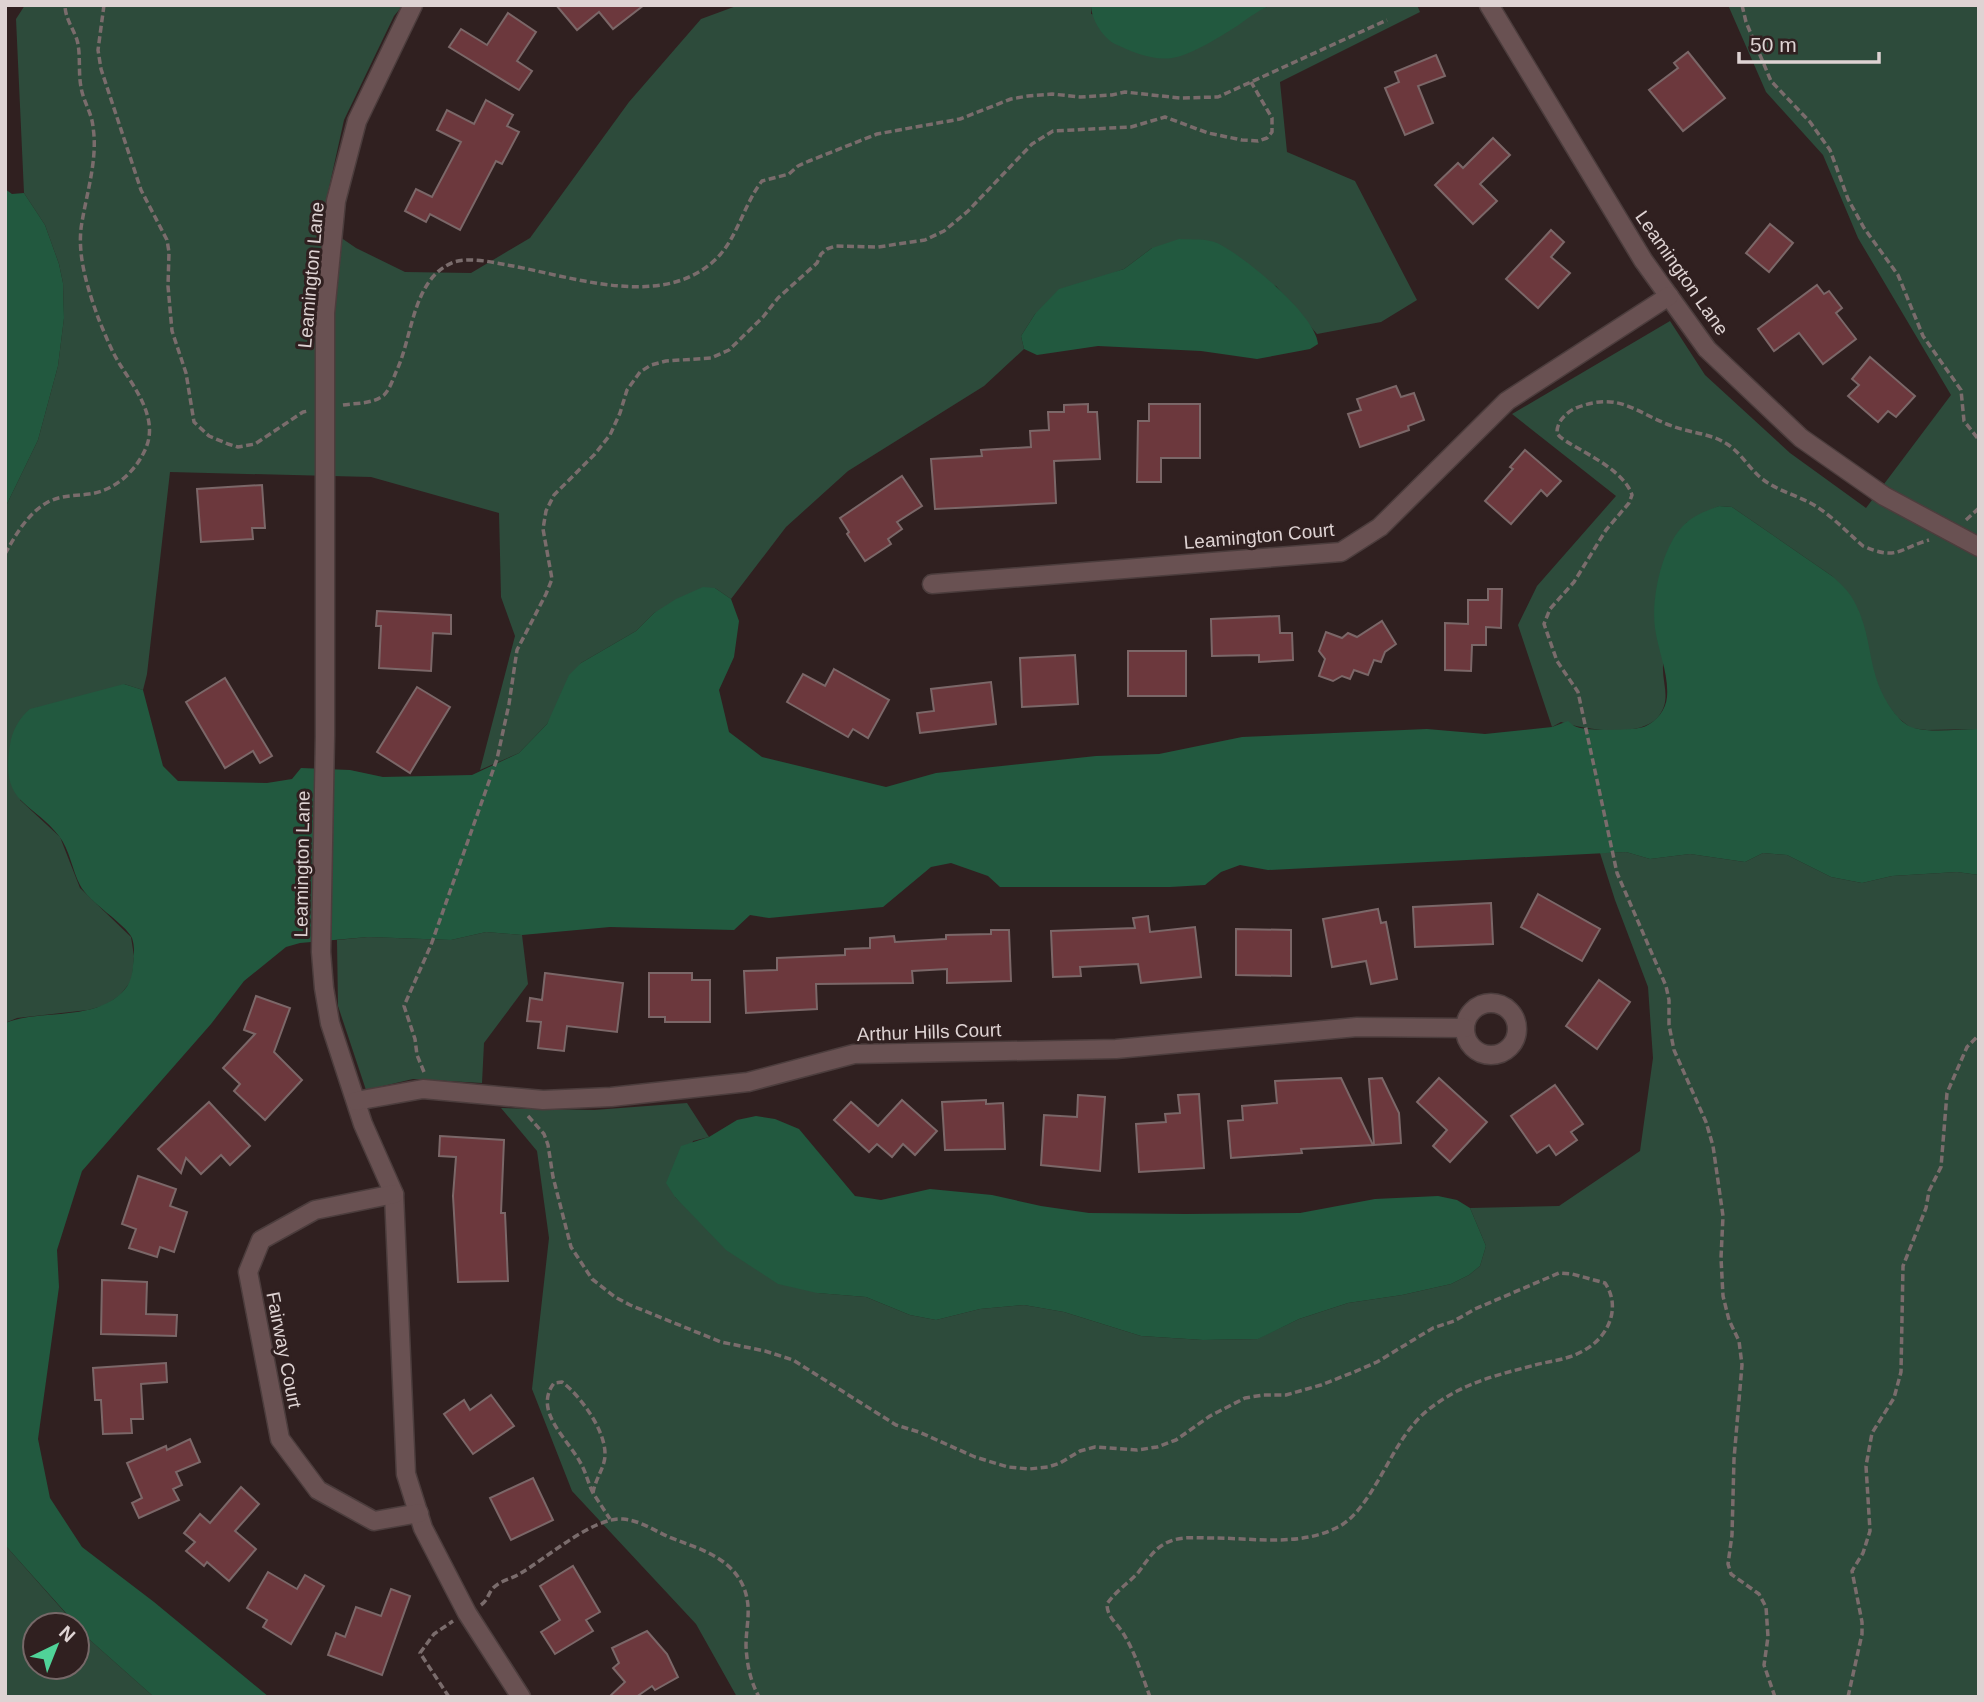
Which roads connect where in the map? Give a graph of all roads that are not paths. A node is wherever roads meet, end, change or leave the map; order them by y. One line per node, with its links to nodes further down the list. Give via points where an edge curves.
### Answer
1 (413, 5): 7 (street, Leamington Lane, via 357,121 337,201 325,313 326,736 321,952 330,1023)
2 (1489, 5): 3 (street, Leamington Lane)
3 (1669, 296): 4 (street, Leamington Lane, via 1707,349 1801,438 1884,496); 5 (street, Leamington Court, via 1507,401 1380,527 1341,552)
4 (1979, 547)
5 (932, 584)
6 (1465, 1028): 7 (street, Arthur Hills Court, via 1357,1027 1116,1049 855,1054 748,1082 611,1097 543,1100 423,1089)
7 (356, 1101): 8 (street, Leamington Lane)
8 (394, 1194): 9 (street, Leamington Lane, via 406,1474); 9 (street, Fairway Court, via 315,1210 261,1240 248,1272 280,1440 318,1490 374,1521)
9 (419, 1513): 10 (street, Leamington Lane, via 467,1613)
10 (521, 1697)

